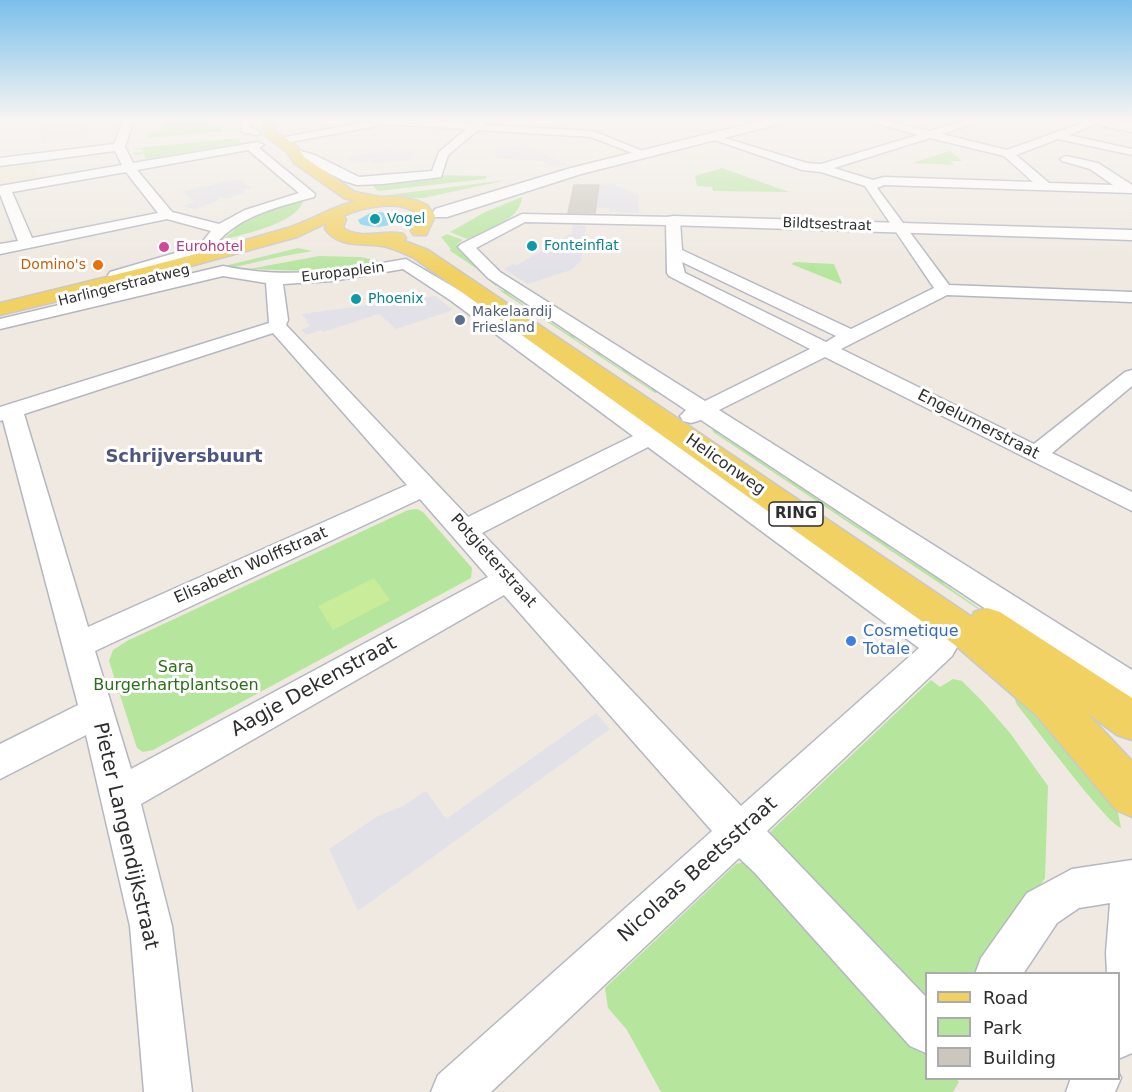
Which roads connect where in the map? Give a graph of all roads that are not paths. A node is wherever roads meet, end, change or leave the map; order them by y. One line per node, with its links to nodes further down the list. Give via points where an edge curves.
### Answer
1 (49, 170): 14 (street)
2 (113, 170): 14 (street)
3 (131, 170): 20 (street)
4 (292, 170): 25 (street, via 309,194 259,210)
5 (307, 170): 13 (main road)
6 (315, 170): 13 (main road)
7 (438, 170): 13 (street, via 360,182)
8 (580, 170): 12 (main road)
9 (828, 170): 15 (street)
10 (1026, 170): 16 (street)
11 (1100, 170): 17 (street)
12 (576, 171): 21 (main road); 21 (main road, via 471,192)
13 (328, 178): 19 (main road, via 350,195); 22 (main road, via 325,193 340,205)
14 (51, 181): 18 (street)
15 (872, 184): 16 (street, via 884,181); 24 (street)
16 (1045, 186): 17 (street)
17 (1130, 188)
18 (2, 190): 28 (street)
19 (380, 202): 21 (main road); 22 (main road)
20 (167, 215): 25 (street); 28 (street)
21 (416, 218): 22 (main road, via 368,207); 22 (main road, via 377,235); 27 (main road, Europaplein); 32 (main road, Heliconweg)
22 (341, 220): 27 (main road, Europaplein); 31 (main road, Harlingerstraatweg); 31 (main road, Harlingerstraatweg, via 232,253); 41 (main road, Harlingerstraatweg, via 330,237)
23 (674, 221): 24 (main road, Bildtsestraat); 30 (street, Engelumerstraat); 37 (street, Bildtsestraat, via 522,218 466,247 489,272)
24 (900, 228): 26 (main road, Bildtsestraat); 38 (street)
25 (221, 229): 31 (street)
26 (1132, 235)
27 (376, 240): 32 (main road, Heliconweg)
28 (27, 244): 29 (street)
29 (0, 249)
30 (676, 253): 44 (street); 45 (street, Engelumerstraat, via 675,273 679,276)
31 (197, 255): 34 (street, Harlingerstraatweg); 40 (main road, Harlingerstraatweg)
32 (439, 259): 36 (main road, Heliconweg / RING)
33 (223, 271): 35 (street, Europaplein); 42 (street, Harlingerstraatweg)
34 (116, 275)
35 (274, 279): 36 (street, Europaplein, via 332,276 406,264); 43 (street)
36 (464, 283): 48 (main road, Heliconweg / RING)
37 (514, 288): 48 (street, Heliconweg)
38 (944, 290): 39 (street); 44 (street)
39 (1132, 297)
40 (0, 309)
41 (0, 317)
42 (0, 324)
43 (277, 326): 47 (street); 50 (street, Potgieterstraat)
44 (850, 336): 45 (street)
45 (825, 348): 48 (street); 49 (street, Engelumerstraat)
46 (1132, 376): 49 (street)
47 (6, 412): 54 (street, Pieter Langendijkstraat)
48 (677, 423): 52 (street); 55 (street, Heliconweg); 56 (street, Heliconweg); 58 (main road, Heliconweg / RING); 60 (main road, Heliconweg / RING, via 993,653 1051,703)
49 (1036, 454): 51 (street, Engelumerstraat)
50 (425, 487): 52 (street, Potgieterstraat); 54 (street, Elisabeth Wolffstraat)
51 (1132, 502)
52 (465, 530): 53 (street, Potgieterstraat)
53 (508, 579): 61 (street, Aagje Dekenstraat); 62 (street, Potgieterstraat)
54 (78, 645): 57 (street, Pieter Langendijkstraat)
55 (941, 647): 62 (street, Nicolaas Beetsstraat)
56 (1132, 688)
57 (96, 713): 59 (street); 61 (street, Pieter Langendijkstraat)
58 (1132, 721)
59 (0, 762)
60 (1132, 794)
61 (120, 795): 69 (street, Pieter Langendijkstraat, via 151,927)
62 (739, 832): 67 (street, Potgieterstraat, via 768,858); 70 (street, Nicolaas Beetsstraat)
63 (1132, 880): 65 (street, via 1072,889 1042,908)
64 (1132, 889): 66 (street, via 1128,953)
65 (998, 972)
66 (1132, 1008): 68 (street)
67 (925, 1028)
68 (1120, 1034)
69 (168, 1092)
70 (455, 1092)

